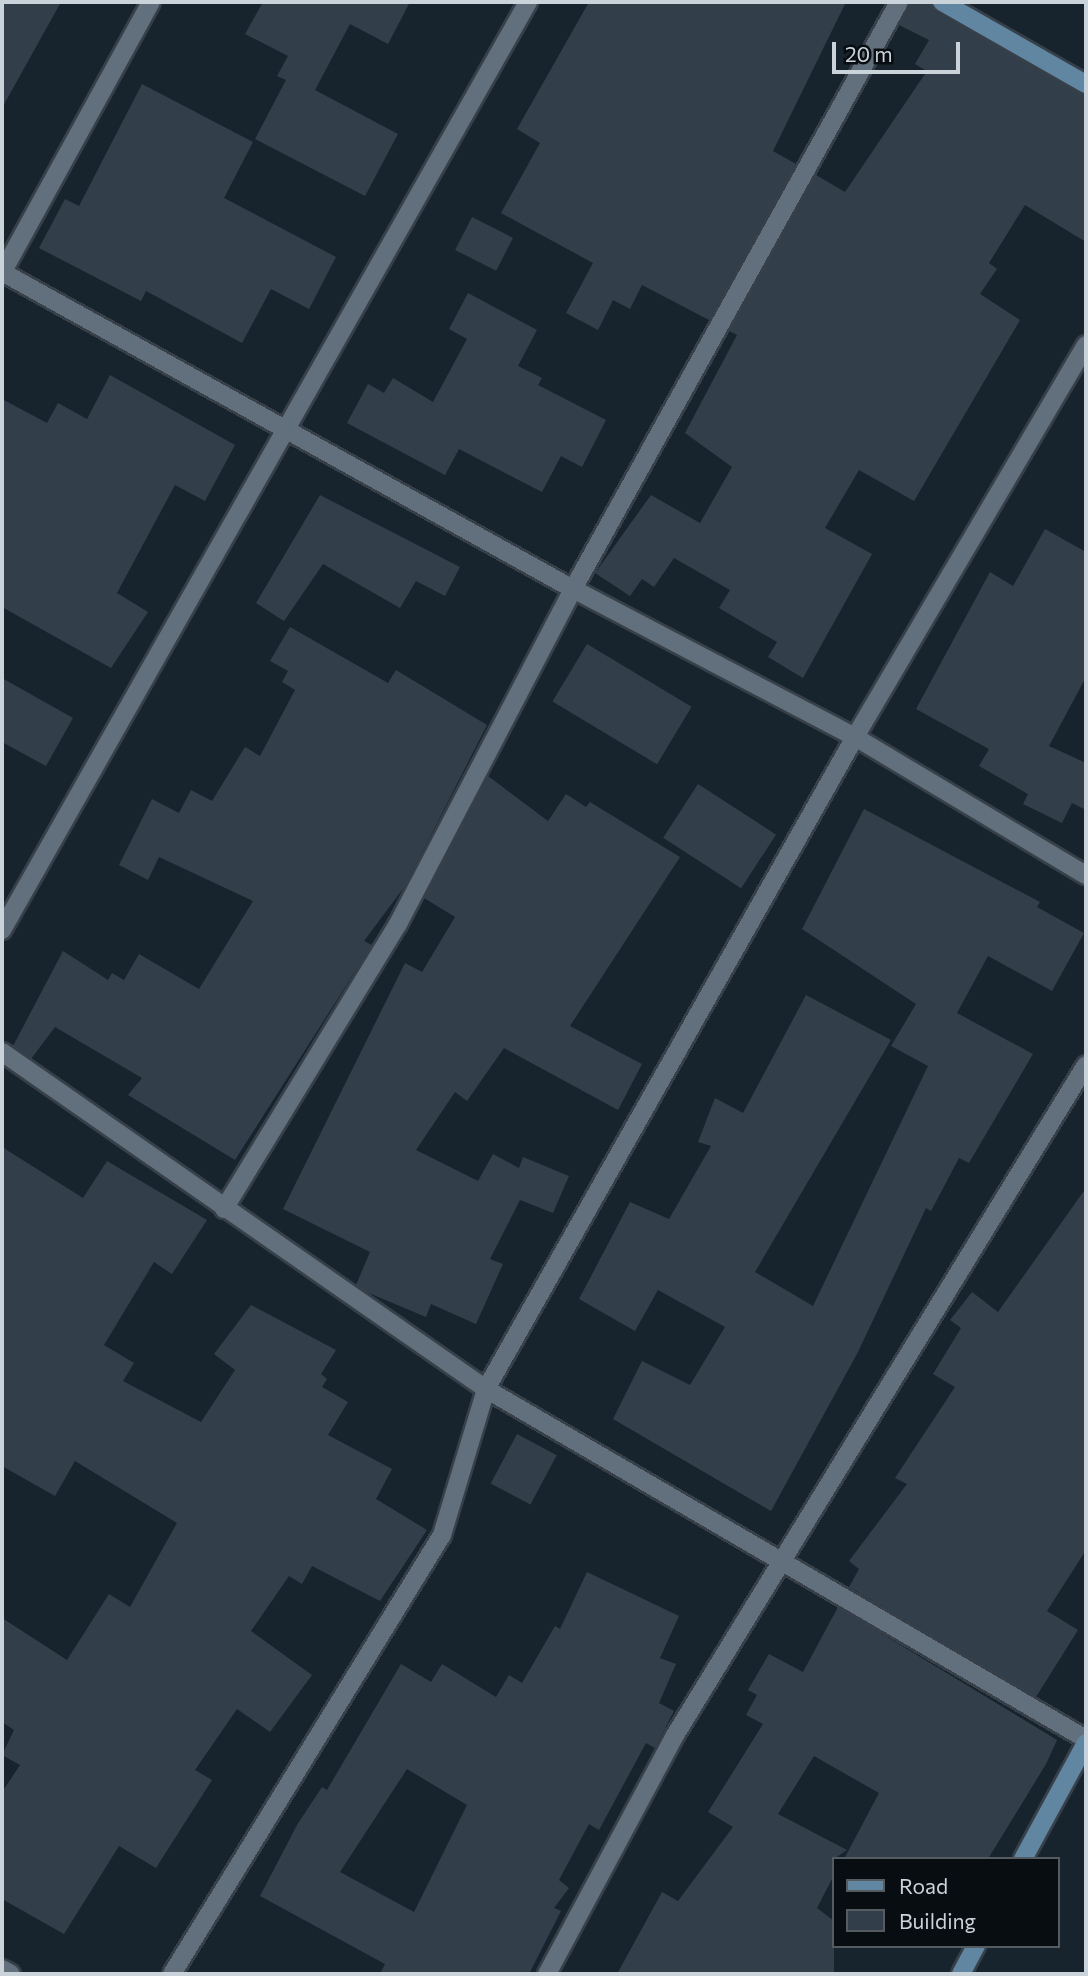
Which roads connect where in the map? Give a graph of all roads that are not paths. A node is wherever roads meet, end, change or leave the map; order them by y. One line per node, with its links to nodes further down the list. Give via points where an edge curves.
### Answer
1 (151, 2): 6 (street)
2 (528, 2): 8 (street)
3 (899, 2): 9 (street)
4 (942, 2): 5 (street)
5 (1086, 84)
6 (2, 272): 8 (street)
7 (1086, 345): 10 (street)
8 (281, 429): 9 (street); 12 (street)
9 (573, 589): 10 (street); 15 (street, via 398,924)
10 (855, 737): 11 (street); 16 (street)
11 (1086, 875)
12 (2, 930)
13 (2, 1052): 15 (street)
14 (1086, 1065): 17 (street)
15 (224, 1209): 16 (street)
16 (486, 1389): 17 (street); 23 (street, via 442,1535)
17 (784, 1563): 18 (street); 24 (street, via 674,1737)
18 (1086, 1741): 19 (street)
19 (1024, 1857)
20 (975, 1948): 25 (street)
21 (2, 1969): 22 (street)
22 (11, 1974)
23 (172, 1974)
24 (547, 1974)
25 (961, 1974)

